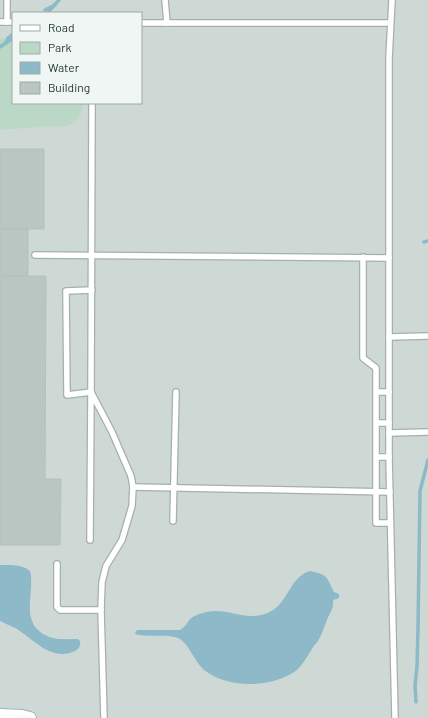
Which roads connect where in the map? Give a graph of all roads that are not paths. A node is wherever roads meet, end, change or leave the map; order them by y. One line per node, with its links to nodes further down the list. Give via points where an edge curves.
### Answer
1 (7, 0): 5 (lane)
2 (165, 0): 8 (lane)
3 (392, 0): 6 (lane)
4 (0, 22): 5 (lane)
5 (10, 22)
6 (390, 22): 8 (lane); 13 (lane)
7 (142, 23): 8 (lane)
8 (167, 23)
9 (92, 104): 11 (lane)
10 (35, 255): 11 (lane)
11 (92, 256): 12 (lane); 14 (lane)
12 (363, 258): 13 (lane); 19 (lane, via 363,358 376,368)
13 (390, 258): 16 (lane)
14 (92, 290): 17 (lane); 17 (lane, via 66,291 67,395)
15 (428, 336): 16 (lane)
16 (389, 337): 20 (lane)
17 (91, 392): 27 (lane, via 125,461); 33 (lane)
18 (176, 392): 28 (lane)
19 (377, 392): 20 (lane); 21 (lane)
20 (389, 392): 22 (lane)
21 (377, 423): 22 (lane); 26 (lane)
22 (389, 423): 24 (lane)
23 (428, 432): 24 (lane)
24 (389, 434): 25 (lane)
25 (389, 456): 26 (lane); 30 (lane)
26 (377, 457): 29 (lane)
27 (132, 487): 28 (lane); 35 (lane, via 132,506 122,540 106,566 102,582)
28 (174, 488): 29 (lane); 31 (lane)
29 (376, 492): 30 (lane); 32 (lane, via 376,523)
30 (390, 492): 32 (lane)
31 (173, 521)
32 (390, 523): 39 (lane)
33 (90, 540)
34 (56, 564): 35 (lane, via 57,608)
35 (101, 610): 38 (lane)
36 (0, 715): 37 (street)
37 (30, 718)
38 (104, 718)
39 (395, 718)

